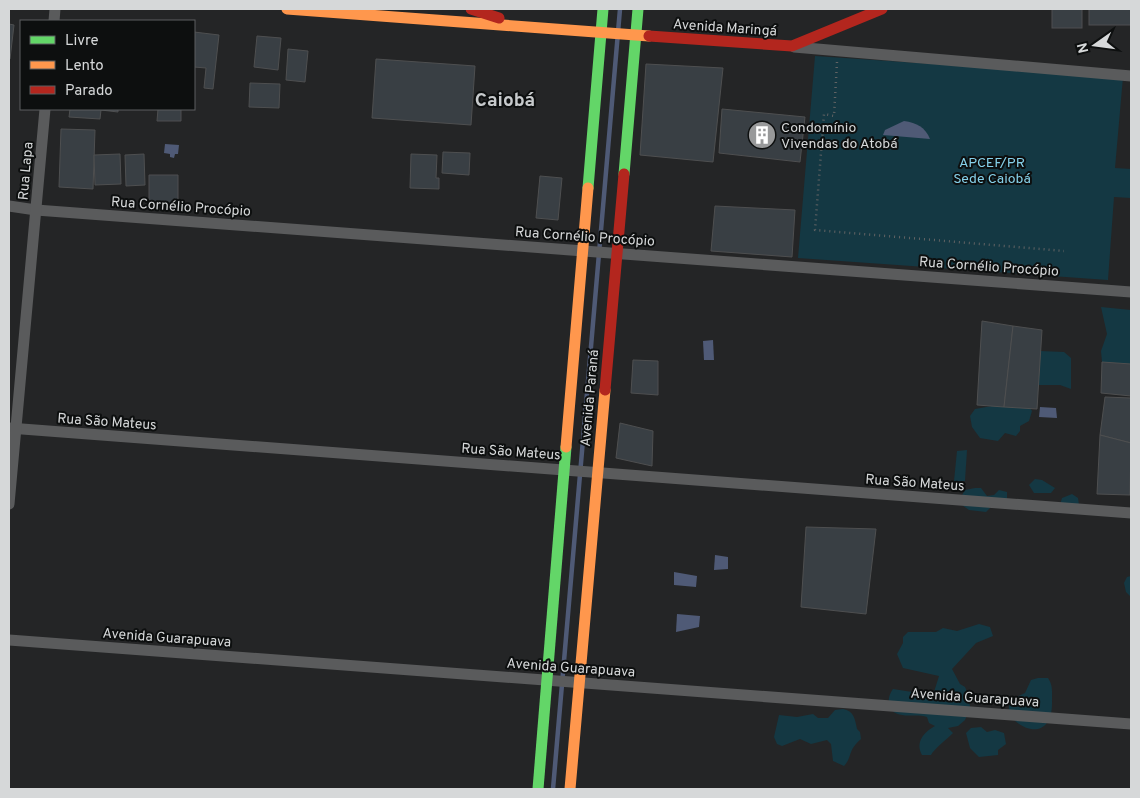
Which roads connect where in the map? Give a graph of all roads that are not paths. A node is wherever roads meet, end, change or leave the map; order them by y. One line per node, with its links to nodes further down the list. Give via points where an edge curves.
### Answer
1 (287, 9): 7 (street, Avenida Maringá)
2 (439, 9): 7 (street)
3 (471, 9): 8 (street)
4 (603, 9): 9 (street, Avenida Paraná)
5 (638, 9): 10 (street, Avenida Paraná)
6 (882, 9): 11 (street)
7 (427, 19): 8 (street, Avenida Maringá)
8 (538, 27): 9 (street, Avenida Maringá)
9 (601, 32): 10 (street, Avenida Maringá); 16 (street, Avenida Paraná)
10 (636, 35): 11 (street, Avenida Maringá); 17 (street, Avenida Paraná)
11 (792, 46): 12 (street, Avenida Maringá)
12 (1131, 76)
13 (46, 110): 15 (street, Rua Lapa)
14 (9, 206): 15 (street, Rua Cornélio Procópio)
15 (36, 210): 16 (street, Rua Cornélio Procópio); 19 (street, Rua Lapa)
16 (586, 251): 17 (street, Rua Cornélio Procópio); 20 (street, Avenida Paraná)
17 (613, 253): 18 (street, Rua Cornélio Procópio); 21 (street, Avenida Paraná)
18 (1131, 292)
19 (12, 429): 20 (street, Rua São Mateus); 22 (street, Rua Lapa)
20 (568, 471): 21 (street, Rua São Mateus); 25 (street, Avenida Paraná)
21 (593, 473): 23 (street, Rua São Mateus); 26 (street, Avenida Paraná)
22 (9, 504)
23 (1131, 513)
24 (9, 640): 25 (street, Avenida Guarapuava)
25 (550, 680): 26 (street, Avenida Guarapuava); 28 (street, Avenida Paraná)
26 (577, 682): 27 (street, Avenida Guarapuava); 29 (street, Avenida Paraná)
27 (1131, 724)
28 (538, 789)
29 (570, 789)

